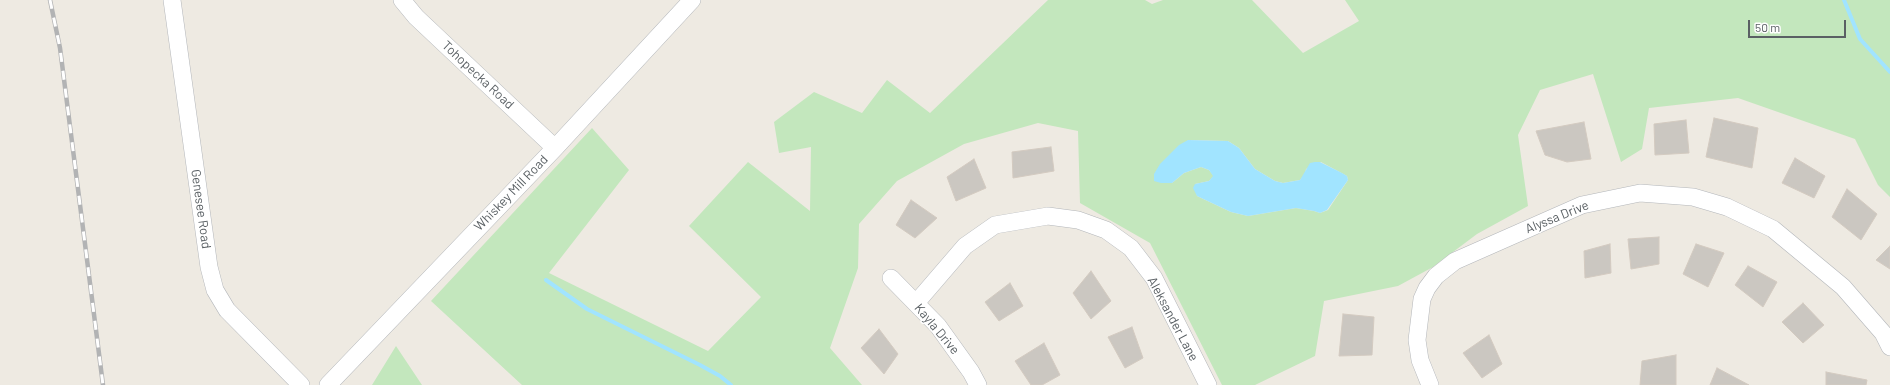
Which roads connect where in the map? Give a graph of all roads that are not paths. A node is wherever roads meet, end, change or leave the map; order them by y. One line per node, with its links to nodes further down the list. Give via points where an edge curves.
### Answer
1 (172, 0): 8 (street, Genesee Road, via 209,267 215,290 226,310)
2 (402, 0): 4 (street, Tohopecka Road, via 416,18)
3 (692, 0): 4 (street, Whiskey Mill Road)
4 (555, 148): 9 (street, Whiskey Mill Road)
5 (891, 278): 6 (street, Kayla Drive)
6 (916, 303): 10 (street, Kayla Drive, via 938,326); 11 (street, Aleksander Lane, via 965,246 995,225 1048,216 1078,220 1106,230 1131,248 1154,278)
7 (1890, 347): 12 (street, Alyssa Drive, via 1884,333 1843,287 1773,229 1727,207 1693,197 1640,193 1582,204 1455,261 1436,276 1422,300 1417,340 1420,360)
8 (301, 385)
9 (328, 385)
10 (978, 385)
11 (1208, 385)
12 (1430, 385)

